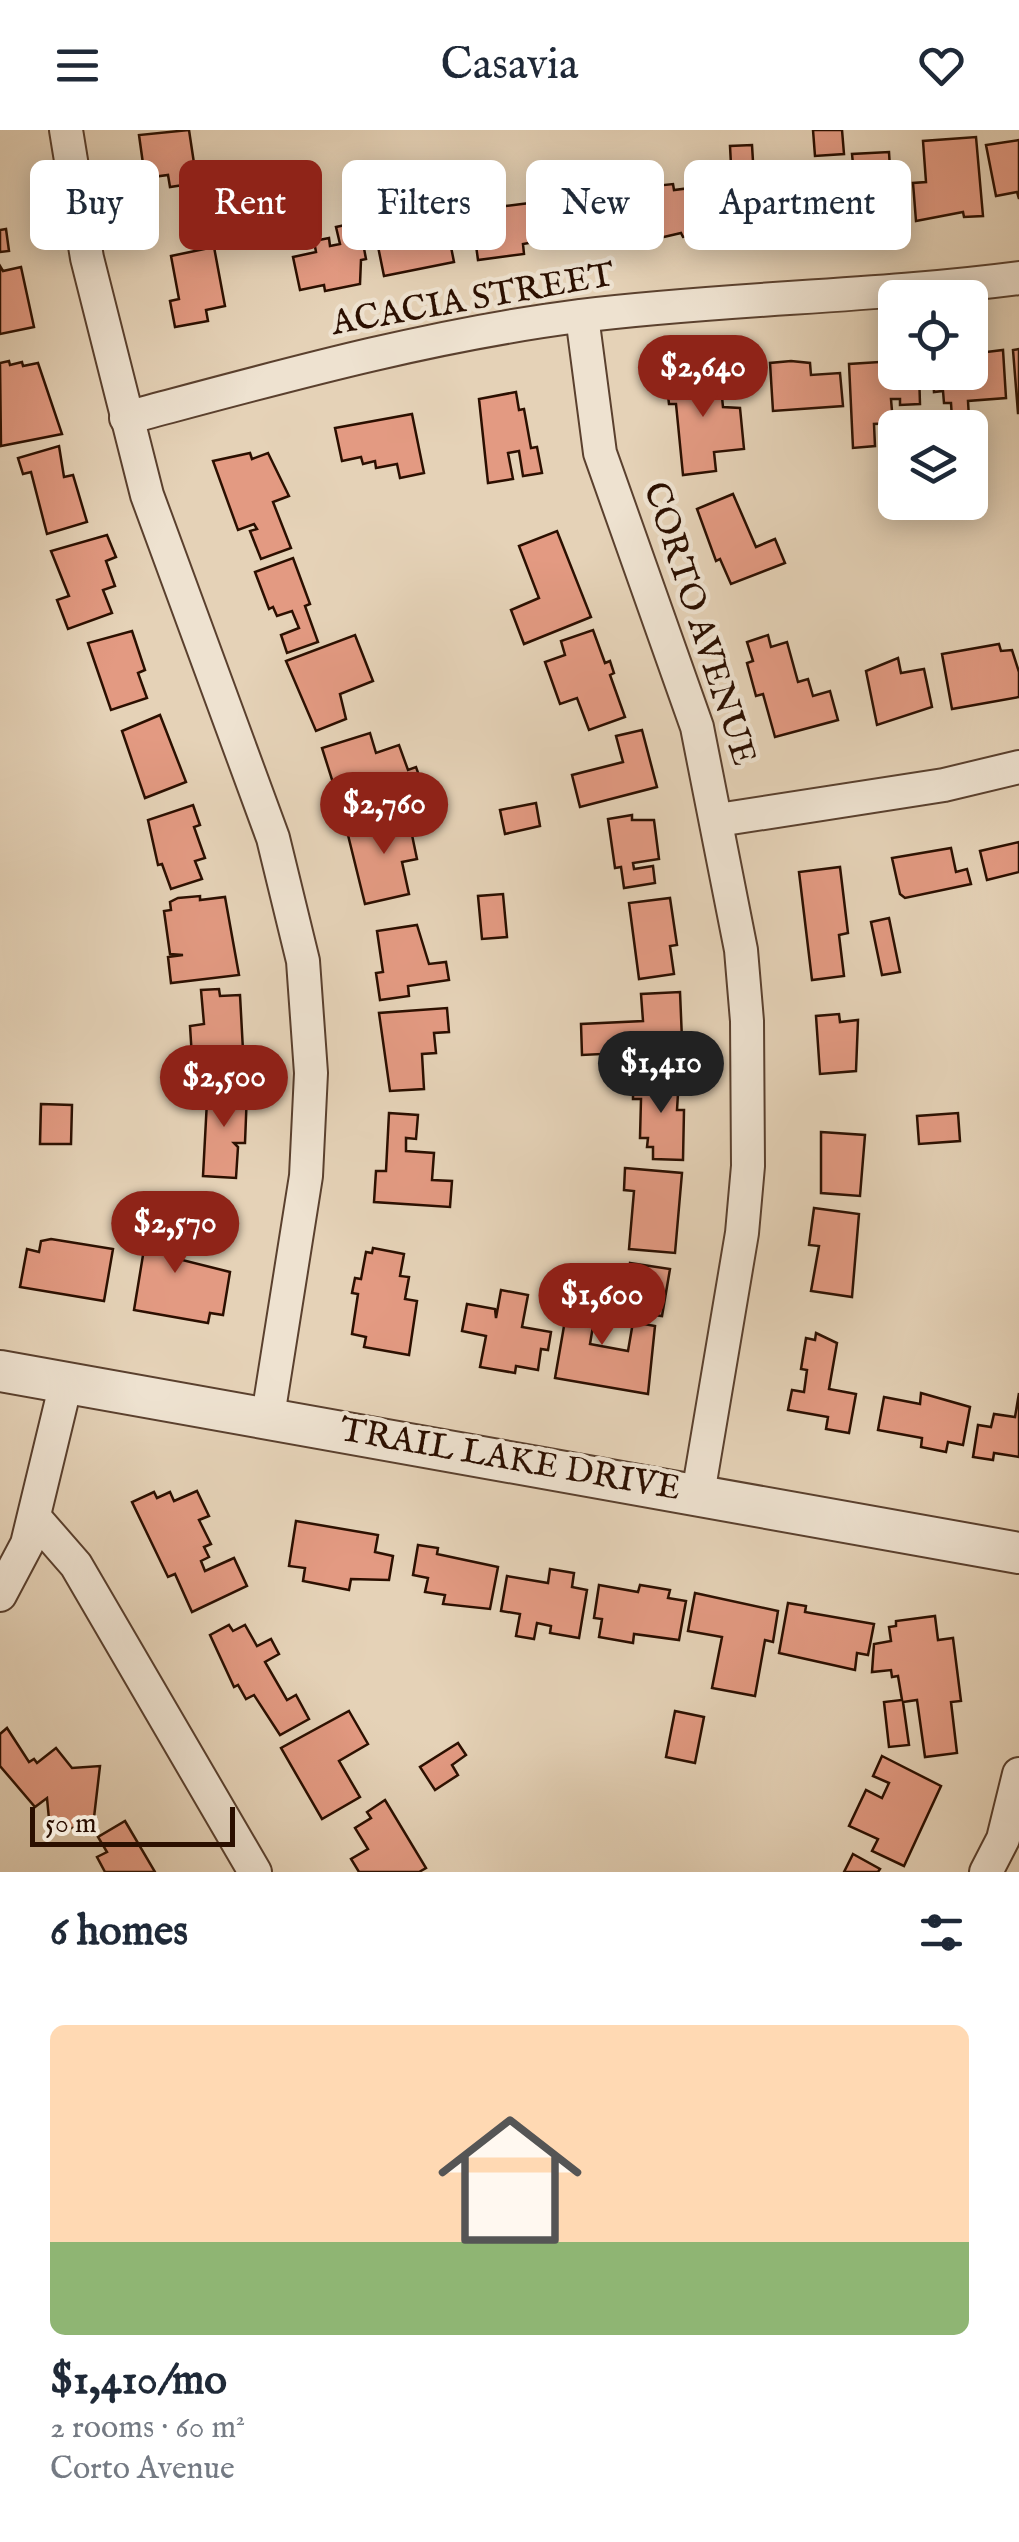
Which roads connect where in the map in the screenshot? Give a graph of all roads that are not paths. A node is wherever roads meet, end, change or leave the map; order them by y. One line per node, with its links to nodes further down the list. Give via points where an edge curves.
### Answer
1 (66, 130): 4 (street, via 86,258)
2 (1019, 278): 3 (street, ACACIA STREET)
3 (582, 316): 4 (street, ACACIA STREET, via 384,350); 6 (street, CORTO AVENUE, via 600,453 697,727)
4 (126, 418): 9 (street, via 147,495 273,838 303,961 311,1073 306,1176)
5 (1019, 767): 6 (street, via 944,786)
6 (718, 820): 10 (street, CORTO AVENUE, via 746,1003 748,1166)
7 (0, 1372): 8 (street, TRAIL LAKE DRIVE)
8 (66, 1383): 9 (street, TRAIL LAKE DRIVE); 11 (street)
9 (268, 1416): 10 (street, TRAIL LAKE DRIVE)
10 (698, 1494): 12 (street, TRAIL LAKE DRIVE)
11 (35, 1518): 13 (street); 15 (street, via 76,1565)
12 (1019, 1553)
13 (0, 1596)
14 (1019, 1774): 16 (street)
15 (254, 1872)
16 (986, 1872)

